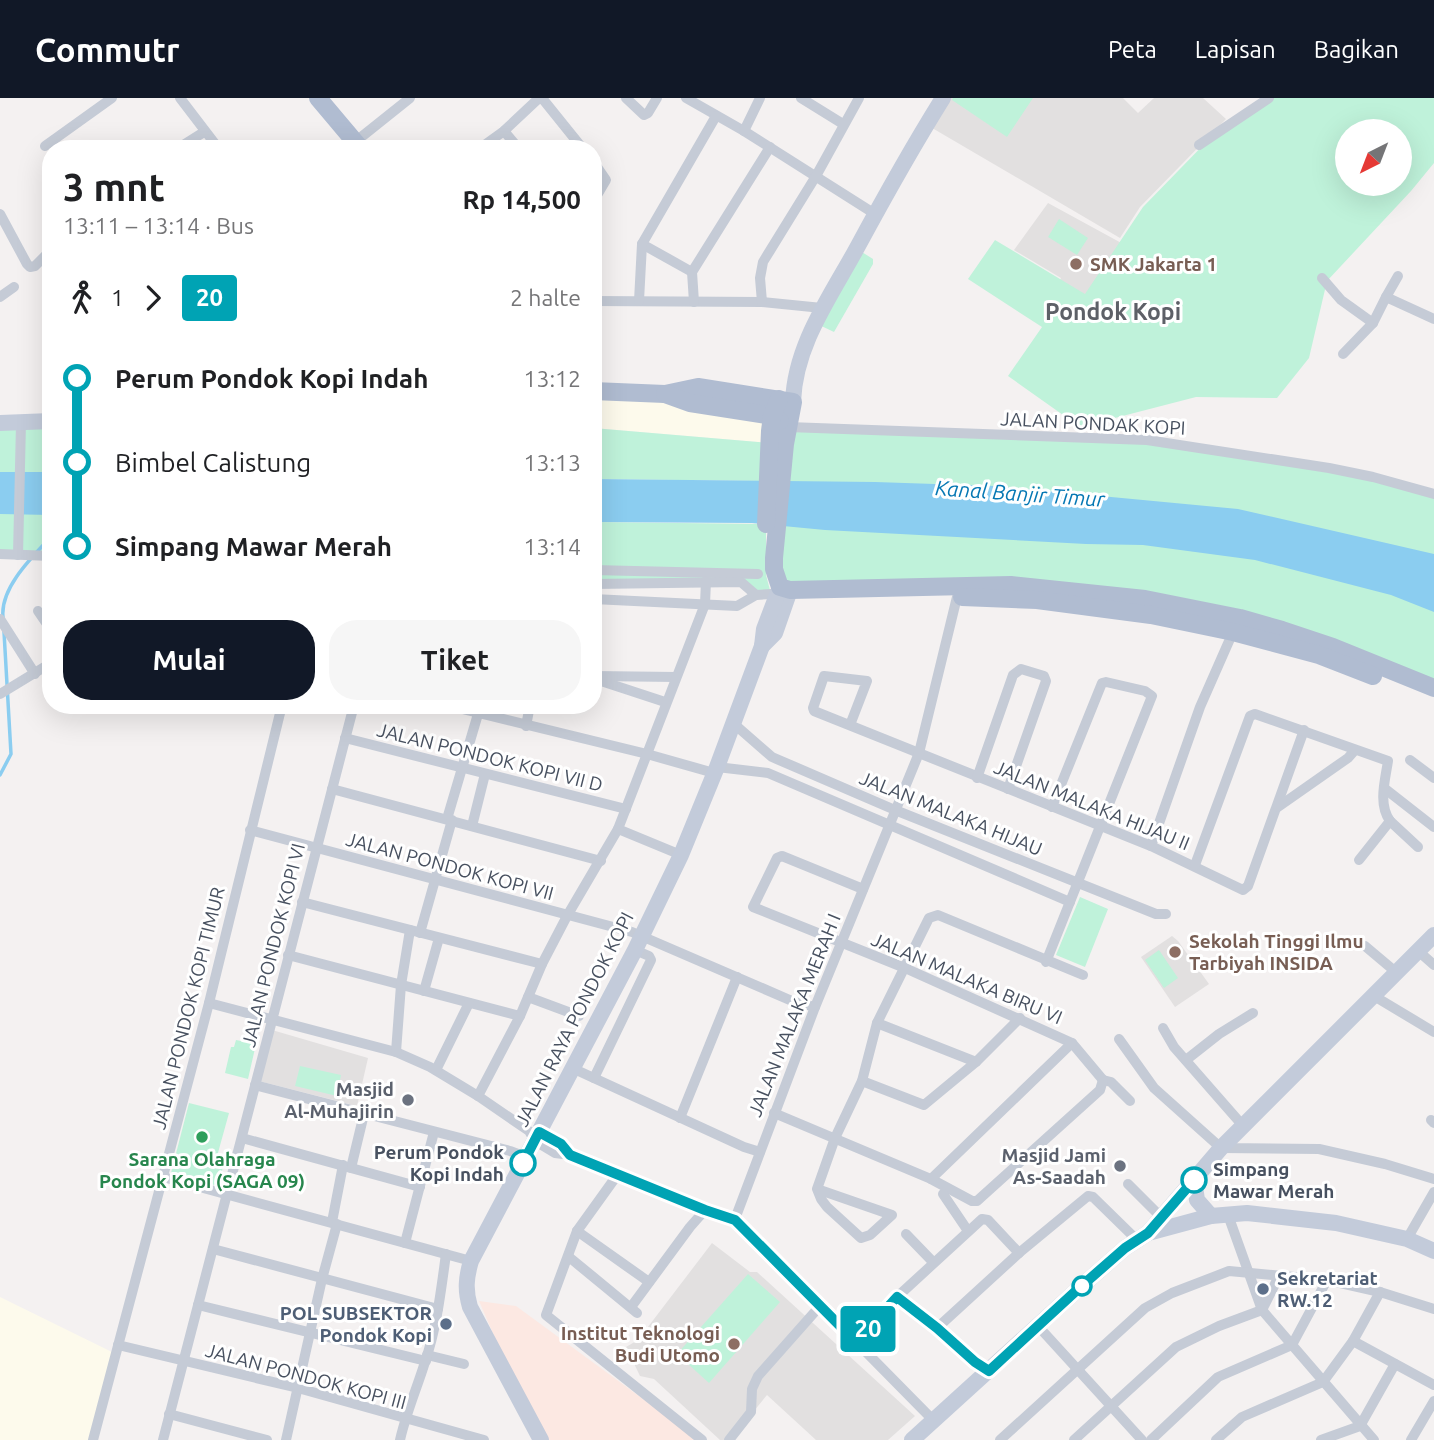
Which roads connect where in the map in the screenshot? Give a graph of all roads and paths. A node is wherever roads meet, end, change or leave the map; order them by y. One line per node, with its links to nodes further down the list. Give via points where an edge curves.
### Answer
1 (112, 98): 19 (street)
2 (180, 98): 18 (street)
3 (318, 98): 22 (main road)
4 (410, 98): 23 (street)
5 (541, 98): 16 (street); 26 (street)
6 (626, 98): 7 (street, via 644,116)
7 (657, 98)
8 (686, 98): 14 (street)
9 (761, 98): 17 (street)
10 (801, 98): 15 (street)
11 (859, 98): 15 (street)
12 (943, 98): 31 (street)
13 (1269, 98): 27 (street)
14 (716, 116): 17 (street); 32 (street)
15 (843, 124): 29 (street)
16 (504, 131): 24 (street); 25 (street)
17 (744, 131): 28 (street)
18 (204, 132): 20 (street); 21 (street)
19 (54, 140)
20 (191, 140)
21 (211, 140)
22 (354, 140)
23 (364, 140)
24 (492, 140)
25 (512, 140)
26 (576, 140)
27 (1199, 145)
28 (770, 147): 29 (street); 34 (street)
29 (816, 176): 31 (street); 43 (street, via 763,262)
30 (0, 214): 33 (street, via 27,264 35,266)
31 (875, 215): 44 (street)
32 (642, 244): 34 (street); 41 (street)
33 (42, 259)
34 (692, 272): 42 (street)
35 (1398, 276): 39 (street)
36 (1322, 278): 46 (street, via 1340,300)
37 (14, 287): 38 (street)
38 (0, 297)
39 (1386, 297): 45 (street); 46 (street)
40 (602, 301): 41 (street)
41 (639, 301): 42 (street)
42 (694, 302): 43 (street)
43 (762, 302): 44 (street)
44 (822, 307): 49 (street)
45 (1434, 319)
46 (1373, 323): 47 (street)
47 (1343, 354)
48 (602, 391): 49 (main road, via 665,394 690,403)
49 (784, 401): 53 (main road); 53 (main road)
50 (42, 423): 52 (street)
51 (0, 424): 52 (street)
52 (21, 428): 55 (street)
53 (781, 438): 54 (street, JALAN PONDAK KOPI, via 1147,440 1329,468); 58 (main road)
54 (1434, 494)
55 (18, 549): 56 (street); 57 (street)
56 (0, 554)
57 (42, 555)
58 (766, 564): 59 (street); 62 (main road, via 774,569)
59 (602, 570)
60 (706, 581): 61 (street); 62 (street, via 741,582); 66 (street)
61 (602, 584)
62 (777, 594): 63 (main road, via 801,599); 64 (main road, via 1011,585); 66 (street, via 737,606); 85 (street, JALAN RAYA PONDOK KOPI, via 775,633 762,646)
63 (957, 597): 64 (main road); 91 (street, JALAN MALAKA MERAH I)
64 (1074, 598): 70 (main road, via 1145,599)
65 (602, 599): 66 (street)
66 (705, 604): 73 (street)
67 (38, 611): 68 (street)
68 (42, 617)
69 (0, 620): 72 (street)
70 (1237, 625): 76 (main road, via 1333,647); 78 (main road); 116 (street, via 1200,707)
71 (42, 669): 72 (street)
72 (35, 674): 77 (street)
73 (676, 677): 75 (street); 79 (street)
74 (602, 679): 75 (street)
75 (621, 682): 79 (street)
76 (1434, 688)
77 (0, 694)
78 (1434, 701)
79 (665, 702): 92 (street)
80 (280, 714): 115 (street, JALAN PONDOK KOPI TIMUR)
81 (352, 714): 89 (street, JALAN PONDOK KOPI VI)
82 (473, 714): 95 (street)
83 (487, 714): 87 (street, JALAN MALAKA HIJAU)
84 (528, 714): 87 (street)
85 (733, 723): 93 (street, JALAN MALAKA HIJAU); 96 (street, JALAN RAYA PONDOK KOPI)
86 (850, 725): 86 (street, JALAN MALAKA HIJAU II, via 812,709 824,676 867,681); 91 (street, JALAN MALAKA HIJAU II)
87 (526, 726): 92 (street, JALAN MALAKA HIJAU)
88 (1304, 730): 90 (street); 105 (street); 123 (street, via 1250,716)
89 (345, 738): 95 (street, JALAN PONDOK KOPI VII D); 102 (street, JALAN PONDOK KOPI VI)
90 (1355, 750): 101 (street, via 1388,761); 105 (street)
91 (919, 753): 99 (street, JALAN MALAKA HIJAU II); 107 (street, JALAN MALAKA MERAH I)
92 (647, 754): 96 (street, JALAN MALAKA HIJAU); 106 (street)
93 (773, 757): 98 (street); 107 (street, JALAN MALAKA HIJAU)
94 (1410, 760): 100 (street)
95 (461, 768): 97 (street, JALAN PONDOK KOPI VII D); 108 (street)
96 (716, 770): 98 (street, JALAN MALAKA HIJAU); 120 (street, JALAN RAYA PONDOK KOPI)
97 (485, 774): 106 (street, JALAN PONDOK KOPI VII D); 111 (street)
98 (766, 774): 110 (street, JALAN MALAKA HIJAU)
99 (977, 778): 103 (street, JALAN MALAKA HIJAU II); 103 (street, via 1013,675 1021,669 1044,676)
100 (1434, 778)
101 (1384, 788): 109 (street, via 1384,811); 113 (street)
102 (332, 789): 108 (street); 117 (street, JALAN PONDOK KOPI VI)
103 (1008, 789): 104 (street, JALAN MALAKA HIJAU II)
104 (1052, 807): 112 (street, JALAN MALAKA HIJAU II); 112 (street, via 1100,685 1106,682 1145,691 1153,699)
105 (1278, 807): 123 (street, JALAN MALAKA HIJAU II, via 1243,890)
106 (626, 809): 114 (street)
107 (895, 810): 110 (street, JALAN MALAKA MERAH I); 118 (street, JALAN MALAKA HIJAU)
108 (449, 820): 111 (street); 125 (street)
109 (1390, 821): 119 (street); 121 (street)
110 (890, 825): 124 (street, JALAN MALAKA HIJAU); 127 (street, JALAN MALAKA MERAH I)
111 (472, 826): 122 (street)
112 (1100, 826): 116 (street, JALAN MALAKA HIJAU II); 126 (street)
113 (1434, 827)
114 (618, 829): 120 (street); 122 (street)
115 (250, 830): 117 (street, JALAN PONDOK KOPI VII); 151 (street, JALAN PONDOK KOPI TIMUR)
116 (1151, 846): 123 (street, JALAN MALAKA HIJAU II)
117 (316, 848): 125 (street, JALAN PONDOK KOPI VII); 128 (street, JALAN PONDOK KOPI VI)
118 (991, 848): 124 (street); 126 (street, JALAN MALAKA HIJAU)
119 (1418, 848)
120 (681, 855): 135 (street, JALAN RAYA PONDOK KOPI)
121 (1359, 860)
122 (601, 861): 131 (street)
123 (1195, 865)
124 (986, 866): 129 (street, JALAN MALAKA HIJAU)
125 (435, 880): 131 (street, JALAN PONDOK KOPI VII); 132 (street)
126 (1078, 882): 129 (street); 130 (street, JALAN MALAKA HIJAU, via 1156,915)
127 (863, 889): 136 (street, JALAN MALAKA MERAH I); 136 (street, JALAN MALAKA BIRU VI, via 782,856 753,906)
128 (302, 902): 132 (street); 139 (street, JALAN PONDOK KOPI VI)
129 (1070, 902): 140 (street)
130 (1166, 914)
131 (567, 916): 135 (street, JALAN PONDOK KOPI VII); 141 (street)
132 (415, 931): 134 (street); 147 (street)
133 (1434, 935): 138 (street)
134 (439, 938): 141 (street); 148 (street)
135 (638, 942): 146 (street, JALAN PONDOK KOPI VII); 164 (street, JALAN RAYA PONDOK KOPI); 166 (street, via 651,960)
136 (841, 944): 143 (street, JALAN MALAKA BIRU VI); 153 (street, JALAN MALAKA MERAH I)
137 (1366, 946): 144 (street)
138 (1417, 950): 142 (street); 144 (street)
139 (288, 955): 147 (street); 158 (street, JALAN PONDOK KOPI VI)
140 (1046, 962): 143 (street, via 933,915); 145 (street)
141 (542, 964): 150 (street)
142 (1434, 965)
143 (905, 968): 157 (street, JALAN MALAKA BIRU VI); 159 (street)
144 (1397, 973): 149 (street)
145 (1083, 975)
146 (737, 977): 153 (street, JALAN PONDOK KOPI VII); 179 (street)
147 (401, 985): 148 (street); 165 (street)
148 (424, 992): 152 (street)
149 (1374, 996): 161 (street); 180 (street)
150 (528, 997): 155 (street); 156 (street)
151 (209, 1003): 158 (street); 190 (street, JALAN PONDOK KOPI TIMUR)
152 (469, 1003): 155 (street); 170 (street)
153 (815, 1007): 177 (street, JALAN MALAKA MERAH I)
154 (1253, 1013): 167 (street)
155 (520, 1016): 175 (street)
156 (579, 1016)
157 (1020, 1018): 163 (street, JALAN MALAKA BIRU VI); 168 (street)
158 (272, 1020): 165 (street); 174 (street, JALAN PONDOK KOPI VI)
159 (877, 1023): 168 (street); 173 (street)
160 (1163, 1028): 167 (street)
161 (1434, 1032)
162 (1119, 1039): 185 (street, via 1154,1088)
163 (1072, 1043): 172 (street, JALAN MALAKA BIRU VI); 191 (street)
164 (581, 1050): 166 (street); 169 (street, JALAN RAYA PONDOK KOPI)
165 (396, 1052): 170 (street)
166 (605, 1058): 171 (street)
167 (1186, 1060): 180 (street)
168 (976, 1062): 173 (street, via 924,1105)
169 (572, 1068): 171 (street); 182 (street, JALAN RAYA PONDOK KOPI)
170 (436, 1070): 175 (street)
171 (594, 1079): 179 (street)
172 (1103, 1080): 176 (street, JALAN MALAKA BIRU VI); 191 (street, via 1100,1090 982,1198 972,1201)
173 (862, 1082): 184 (street)
174 (256, 1085): 178 (street); 183 (street, JALAN PONDOK KOPI VI)
175 (478, 1096): 182 (street)
176 (1130, 1101)
177 (774, 1113): 184 (street); 186 (street, JALAN MALAKA MERAH I)
178 (364, 1114): 181 (street); 188 (street)
179 (680, 1118): 186 (street)
180 (1244, 1127): 185 (street)
181 (434, 1132): 187 (street); 195 (street)
182 (534, 1135): 187 (street, JALAN RAYA PONDOK KOPI); 189 (street, via 555,1153)
183 (242, 1138): 188 (street); 199 (street, JALAN PONDOK KOPI VI)
184 (835, 1138): 191 (street); 196 (street)
185 (1221, 1149): 192 (street, via 1319,1149); 193 (street)
186 (760, 1152): 204 (street, JALAN MALAKA MERAH I)
187 (526, 1157): 217 (street, JALAN RAYA PONDOK KOPI)
188 (347, 1167): 195 (street); 205 (street)
189 (618, 1174): 200 (street); 206 (street)
190 (163, 1177): 199 (street); 236 (street, JALAN PONDOK KOPI TIMUR)
191 (932, 1179)
192 (1434, 1179)
193 (1194, 1180): 202 (street, via 1197,1200); 203 (street)
194 (1128, 1184): 203 (street)
195 (420, 1187): 211 (street)
196 (817, 1188): 196 (street, via 827,1207 862,1238 892,1215)
197 (1434, 1192): 210 (street)
198 (943, 1194): 207 (street)
199 (228, 1195): 205 (street); 212 (street, JALAN PONDOK KOPI VI)
200 (705, 1210): 204 (street); 223 (street)
201 (1228, 1215): 202 (street); 210 (street, via 1336,1223); 219 (street)
202 (1211, 1216): 209 (street)
203 (1161, 1217): 209 (street)
204 (735, 1220): 227 (street)
205 (334, 1223): 211 (street); 221 (street)
206 (577, 1231): 216 (street); 223 (street)
207 (968, 1231): 214 (street, via 982,1219 988,1220); 218 (street)
208 (906, 1234): 218 (street)
209 (1143, 1236): 214 (street, via 1088,1196); 231 (street)
210 (1407, 1239): 213 (street)
211 (405, 1243): 215 (street)
212 (213, 1249): 221 (street); 226 (street, JALAN PONDOK KOPI VI)
213 (1434, 1251)
214 (1019, 1253): 232 (street)
215 (446, 1254): 217 (street); 228 (street)
216 (569, 1257): 223 (street, via 634,1310); 262 (street, via 547,1315)
217 (471, 1262): 261 (street, JALAN RAYA PONDOK KOPI, via 465,1286 470,1307)
218 (933, 1262): 225 (street)
219 (1247, 1271): 220 (street); 230 (street); 242 (street, via 1229,1270 1157,1301 1136,1314)
220 (1279, 1276): 222 (street); 230 (street)
221 (322, 1279): 228 (street); 233 (street)
222 (1327, 1280): 224 (street); 237 (street)
223 (649, 1282)
224 (1380, 1293): 229 (street); 234 (street)
225 (897, 1297): 232 (street); 235 (street)
226 (198, 1305): 233 (street); 239 (street, JALAN PONDOK KOPI VI)
227 (820, 1306): 235 (street); 263 (street, via 758,1376 751,1412)
228 (438, 1309): 238 (street)
229 (1434, 1309)
230 (1262, 1310): 237 (street); 248 (street, via 1176,1347)
231 (1038, 1326): 242 (street); 243 (street)
232 (937, 1328): 243 (street)
233 (311, 1333): 238 (street); 246 (street)
234 (1353, 1341): 241 (street); 244 (street)
235 (856, 1342): 252 (street)
236 (118, 1345): 239 (street, JALAN PONDOK KOPI III); 255 (street, JALAN PONDOK KOPI TIMUR)
237 (1292, 1345): 244 (street); 268 (street, via 1218,1377)
238 (426, 1358): 240 (street); 251 (street)
239 (183, 1362): 246 (street, JALAN PONDOK KOPI III); 249 (street, JALAN PONDOK KOPI VI)
240 (464, 1364)
241 (1395, 1364): 245 (street); 253 (street)
242 (1077, 1370): 248 (street); 265 (street)
243 (989, 1371): 252 (street)
244 (1323, 1382): 253 (street); 269 (street, via 1242,1417)
245 (1434, 1385)
246 (298, 1388): 251 (street, JALAN PONDOK KOPI III); 258 (street)
247 (1434, 1401): 250 (street)
248 (1112, 1406): 266 (street); 267 (street)
249 (169, 1414): 256 (street, JALAN PONDOK KOPI VI); 257 (street)
250 (1430, 1417): 272 (street)
251 (404, 1419): 254 (street, JALAN PONDOK KOPI III); 259 (street)
252 (933, 1420): 264 (street)
253 (1360, 1426): 270 (street); 271 (street)
254 (466, 1438): 260 (street, JALAN PONDOK KOPI III)
255 (93, 1440)
256 (163, 1440)
257 (266, 1440)
258 (286, 1440)
259 (400, 1440)
260 (484, 1440)
261 (541, 1440)
262 (702, 1440)
263 (729, 1440)
264 (912, 1440)
265 (1000, 1440)
266 (1074, 1440)
267 (1142, 1440)
268 (1151, 1440)
269 (1216, 1440)
270 (1321, 1440)
271 (1374, 1440)
272 (1411, 1440)

